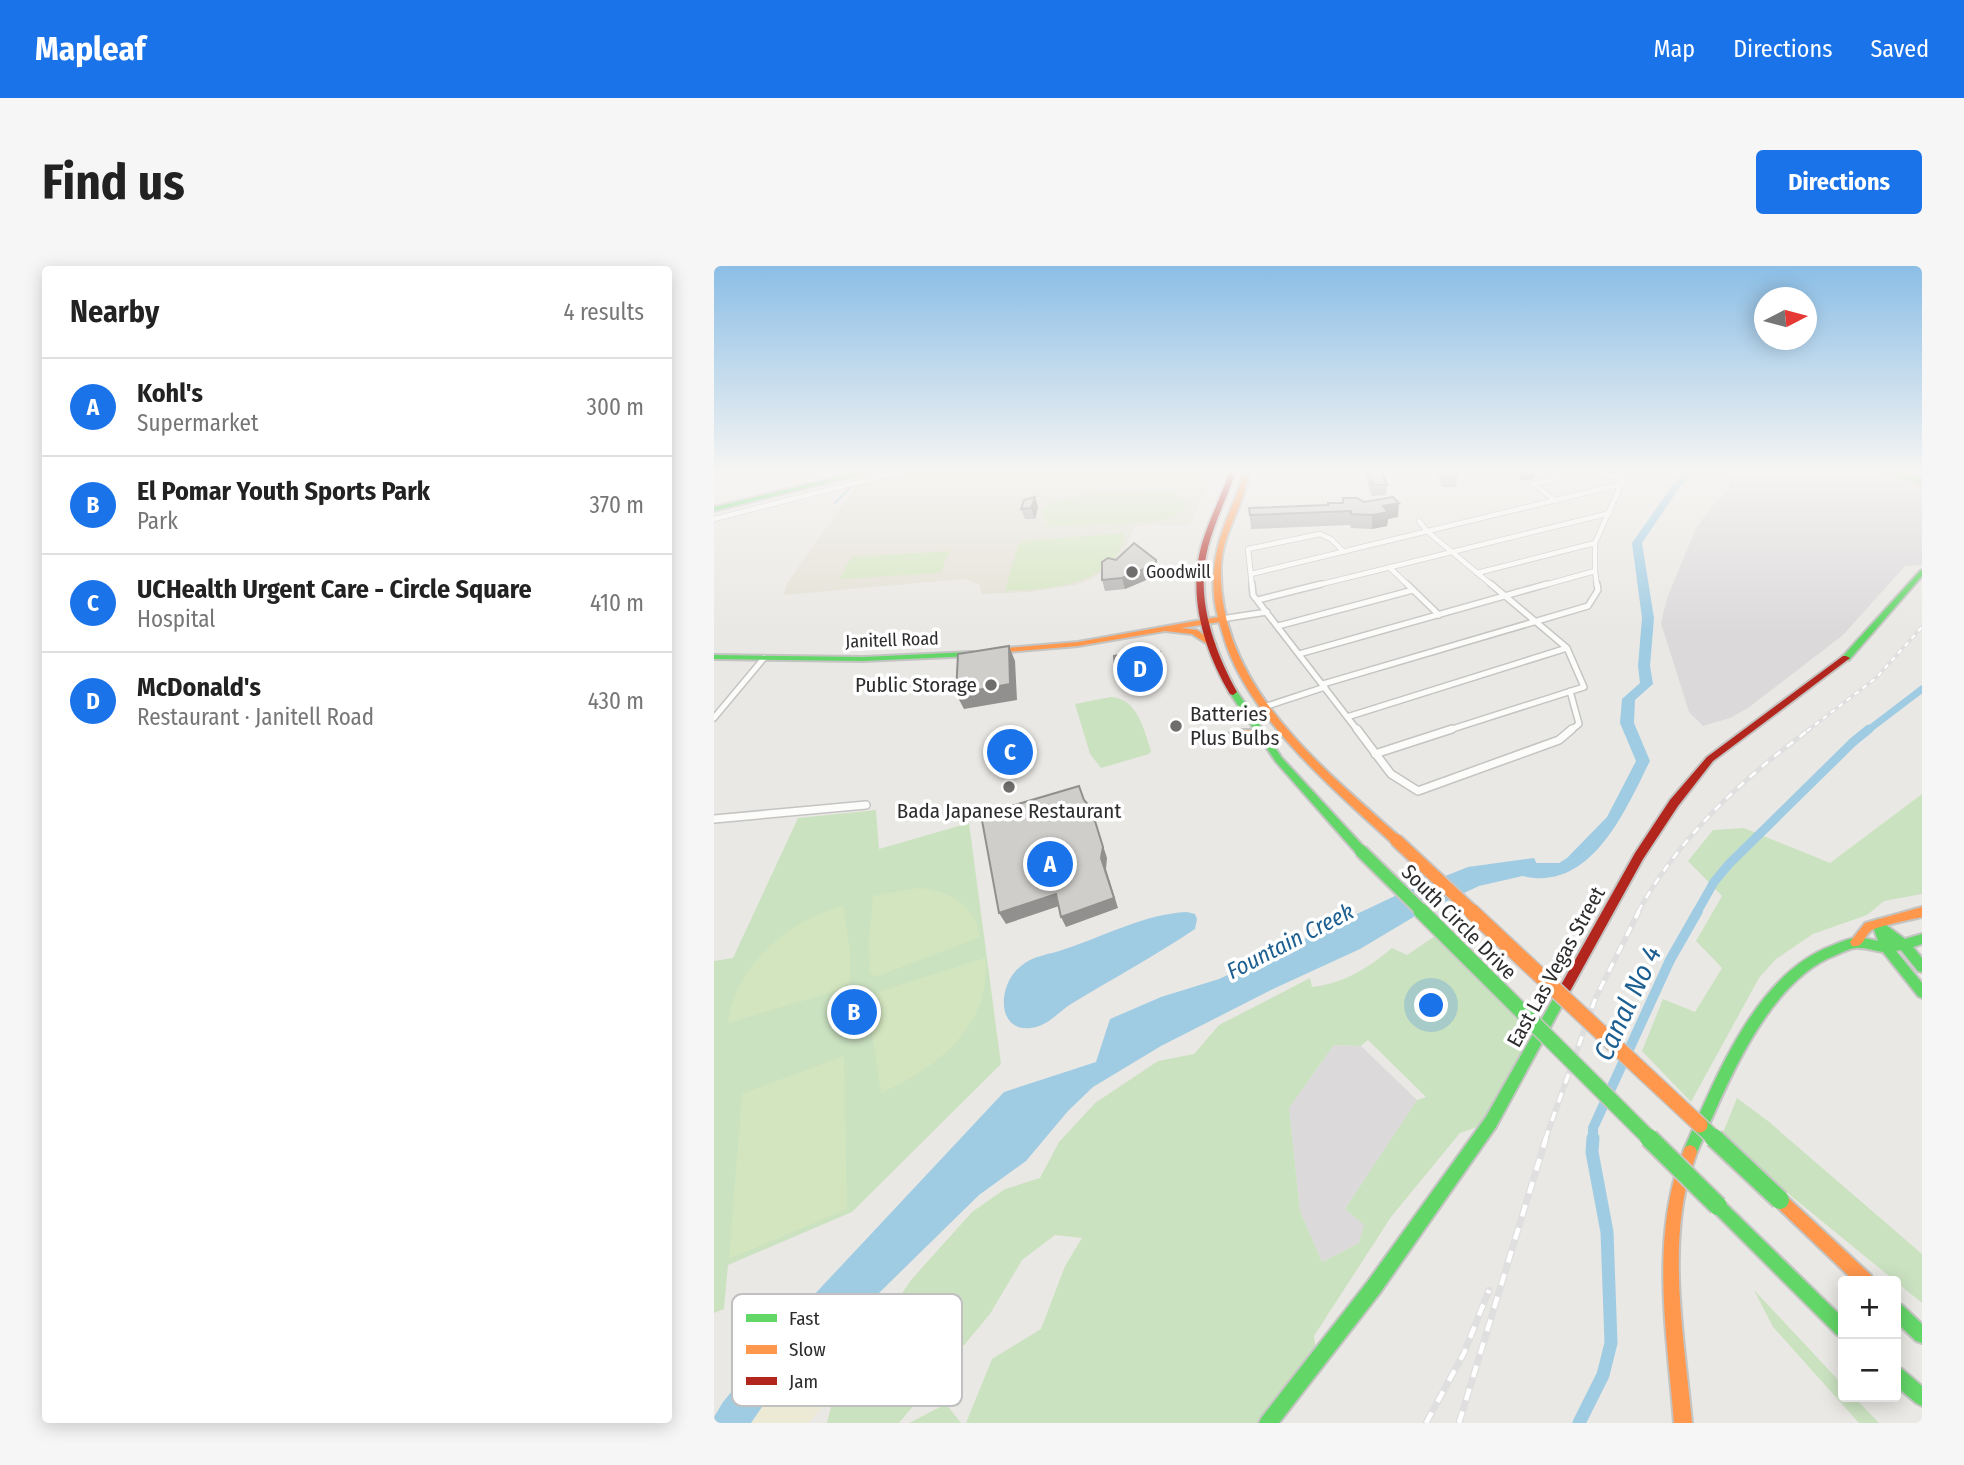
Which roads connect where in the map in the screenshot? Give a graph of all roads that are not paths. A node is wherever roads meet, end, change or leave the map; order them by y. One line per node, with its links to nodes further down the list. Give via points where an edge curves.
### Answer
1 (1215, 524): 22 (main road, South Circle Drive, via 1203,554 1200,586)
2 (1230, 524): 21 (main road, South Circle Drive, via 1219,557)
3 (1421, 524): 7 (street)
4 (1460, 524): 7 (street)
5 (1565, 524): 10 (street)
6 (1605, 524): 8 (street)
7 (1428, 532): 9 (street); 10 (street)
8 (1595, 543): 12 (street); 14 (street)
9 (1343, 552): 15 (street); 15 (street, via 1320,534 1248,549)
10 (1451, 552): 11 (street); 14 (street)
11 (1389, 567): 16 (street); 18 (street)
12 (1595, 571): 17 (street); 23 (street, via 1598,590 1592,603)
13 (1922, 572): 56 (main road, East Las Vegas Street, via 1847,657 1710,759 1674,803 1639,856 1491,1122 1374,1287)
14 (1477, 573): 17 (street)
15 (1251, 574): 18 (street, via 1252,592)
16 (1413, 590): 20 (street); 24 (street)
17 (1505, 596): 20 (street); 23 (street)
18 (1258, 600): 19 (street)
19 (1267, 612): 21 (street, Janitell Road); 24 (street)
20 (1439, 615): 29 (street)
21 (1221, 619): 22 (main road, Janitell Road); 34 (main road, South Circle Drive, via 1229,643)
22 (1205, 620): 25 (main road, Janitell Road); 26 (main road, Janitell Road); 27 (main road, South Circle Drive)
23 (1536, 622): 28 (street); 32 (street)
24 (1278, 626): 29 (street)
25 (1165, 629): 26 (main road, Janitell Road); 27 (main road, via 1194,632)
26 (1070, 642): 31 (main road, Janitell Road, via 924,657)
27 (1212, 645): 35 (main road, South Circle Drive)
28 (1567, 648): 33 (street, via 1584,687); 36 (street)
29 (1299, 653): 32 (street)
30 (714, 657): 31 (main road, Janitell Road)
31 (764, 658): 37 (street)
32 (1324, 686): 34 (street); 36 (street)
33 (1570, 691): 39 (street); 39 (street, via 1580,724 1559,740 1418,790 1391,774)
34 (1267, 706): 50 (main road, South Circle Drive, bridge, via 1311,761)
35 (1246, 711): 38 (main road, South Circle Drive); 38 (main road, via 1244,727 1235,733 1251,733)
36 (1347, 717): 39 (street)
37 (714, 718)
38 (1267, 743): 52 (main road, South Circle Drive, bridge, via 1361,851)
39 (1375, 754)
40 (866, 805): 41 (street)
41 (714, 819)
42 (1922, 912): 43 (main road)
43 (1878, 924): 45 (main road, via 1869,926); 46 (main road); 47 (main road)
44 (1922, 939): 46 (main road)
45 (1856, 942): 47 (main road); 57 (main road, via 1821,955 1774,996 1744,1041 1682,1171 1674,1213 1673,1278)
46 (1903, 944): 47 (main road); 48 (main road)
47 (1886, 947): 49 (main road)
48 (1922, 967)
49 (1922, 992)
50 (1860, 1276)
51 (1901, 1316): 53 (main road)
52 (1838, 1323)
53 (1922, 1335)
54 (1901, 1379): 55 (main road)
55 (1922, 1397)
56 (1268, 1423)
57 (1683, 1423)

